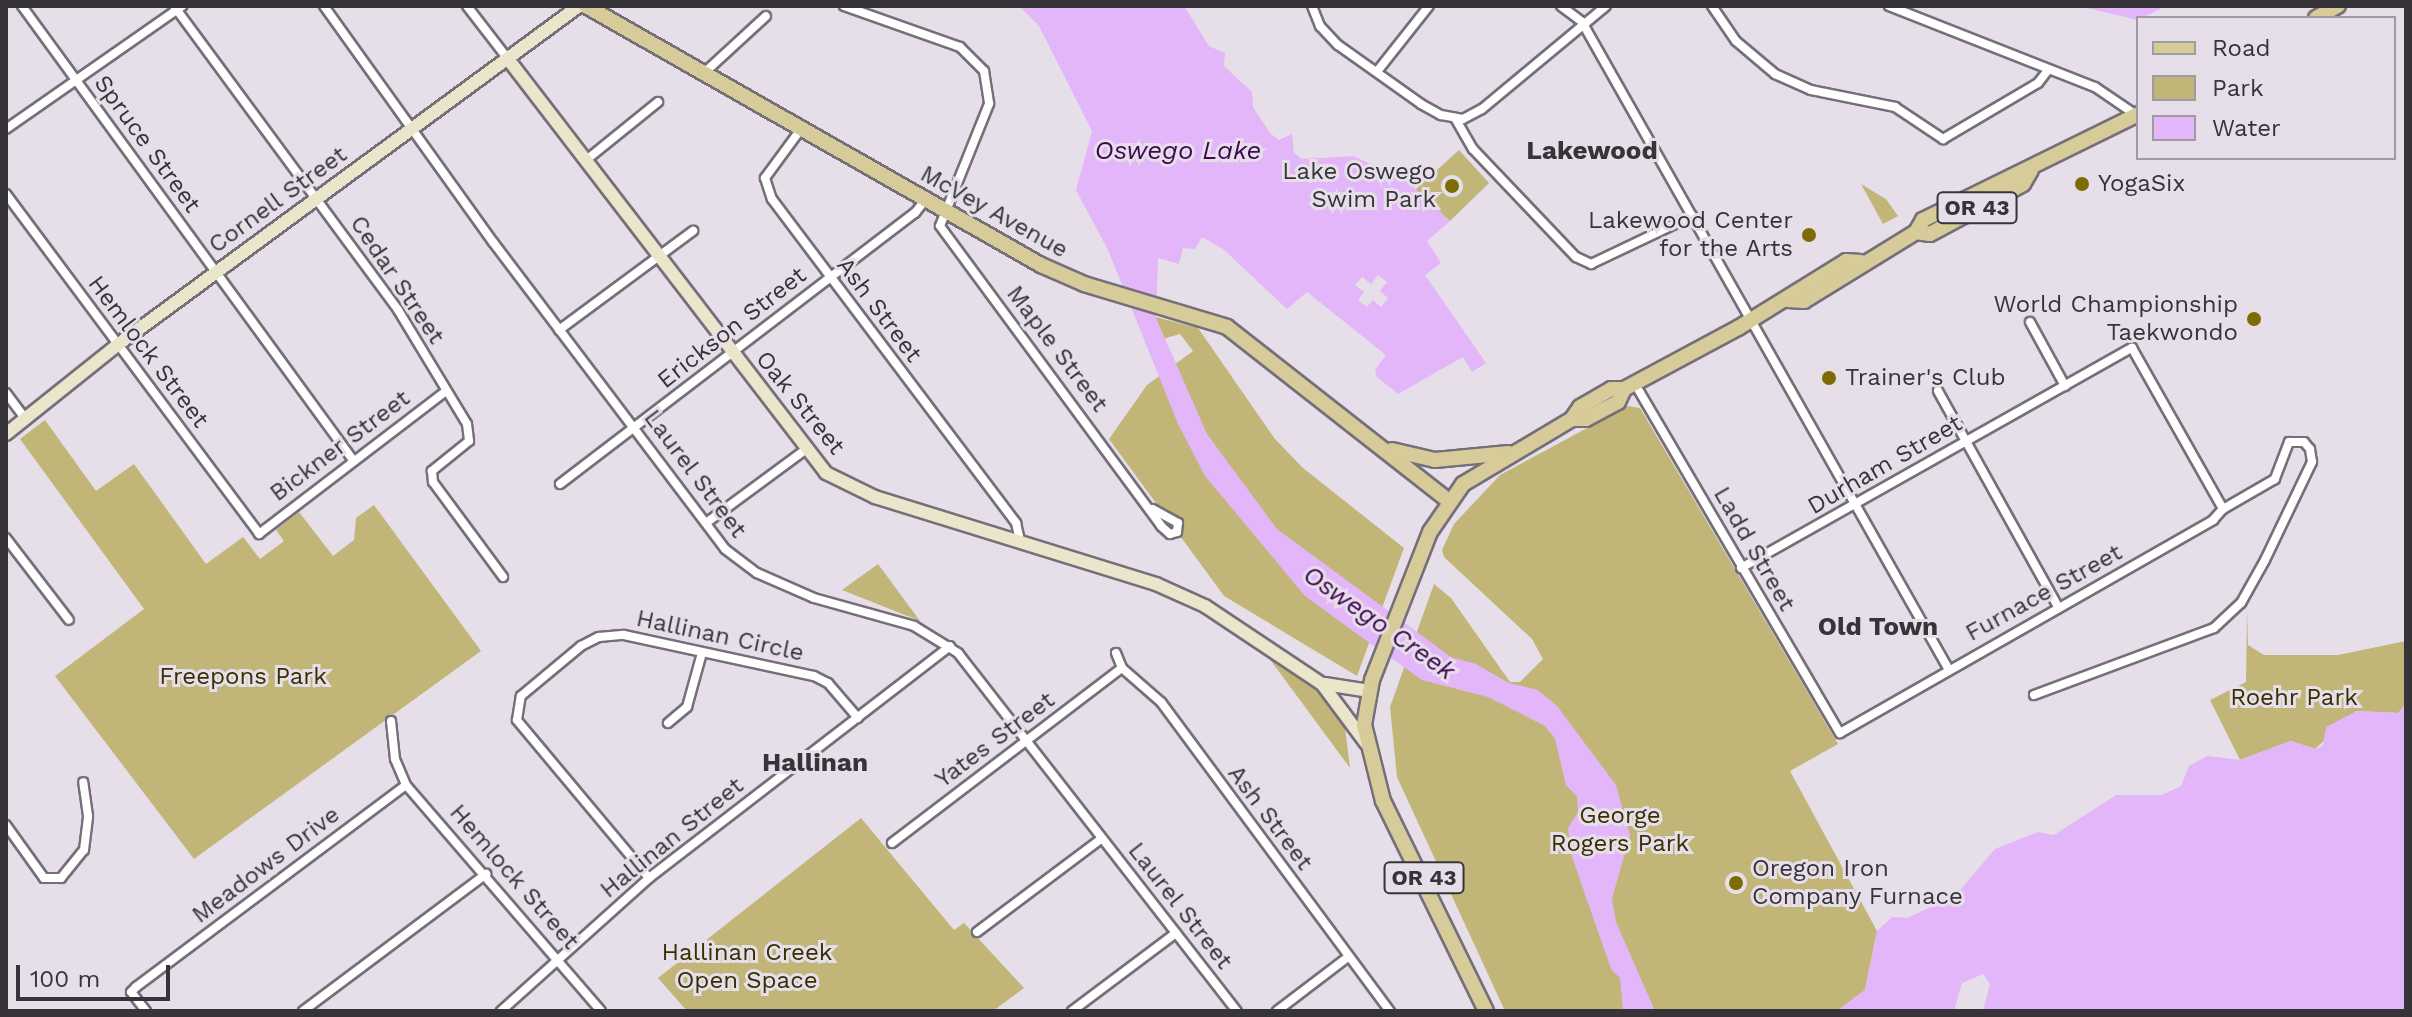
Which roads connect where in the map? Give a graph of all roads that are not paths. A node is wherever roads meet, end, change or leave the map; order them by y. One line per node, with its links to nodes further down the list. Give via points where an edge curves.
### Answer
1 (22, 6): 22 (street, Spruce Street)
2 (324, 6): 28 (street, Laurel Street)
3 (467, 6): 18 (street, Oak Street)
4 (579, 6): 18 (street, Cornell Street)
5 (586, 6): 21 (main road, McVey Avenue)
6 (844, 6): 34 (street, via 960,47 988,78 989,104)
7 (1312, 6): 19 (street, via 1332,39)
8 (1429, 6): 19 (street)
9 (1561, 6): 17 (street)
10 (1606, 6): 17 (street)
11 (1712, 6): 20 (street, via 1736,41 1775,74 1811,90 1895,107 1943,139 2038,83)
12 (1889, 6): 20 (street)
13 (2338, 6): 16 (main road)
14 (178, 7): 22 (street); 32 (street, Cedar Street)
15 (766, 16): 21 (street)
16 (2320, 16)
17 (1582, 22): 26 (street, via 1482,109); 35 (street)
18 (508, 59): 28 (street, Cornell Street); 30 (street, Oak Street)
19 (1379, 69): 26 (street, via 1421,104)
20 (2048, 70): 24 (street, via 2095,87)
21 (704, 73): 29 (main road, McVey Avenue)
22 (74, 78): 27 (street); 38 (street, Spruce Street)
23 (658, 102): 30 (street)
24 (2136, 113)
25 (2136, 115): 40 (main road, OR 43, via 2031,170 2016,170 1923,220 1916,232 1861,262 1846,261 1797,288 1788,300)
26 (1455, 118): 35 (street, via 1473,149 1576,257 1591,264)
27 (6, 129)
28 (413, 129): 32 (street, Cornell Street); 42 (street, Laurel Street)
29 (801, 129): 33 (main road, McVey Avenue); 39 (street, Ash Street, via 765,178 772,199)
30 (585, 161): 37 (street, Oak Street)
31 (6, 194): 43 (street, Hemlock Street)
32 (316, 198): 38 (street, Cornell Street); 47 (street, Cedar Street, via 398,310)
33 (925, 200): 34 (main road, McVey Avenue); 39 (street, Erickson Street)
34 (944, 210): 54 (main road, McVey Avenue, via 1056,272 1235,332); 61 (street, Maple Street, via 941,230)
35 (1692, 216): 40 (street)
36 (693, 231): 37 (street)
37 (657, 256): 42 (street); 44 (street, Oak Street)
38 (216, 273): 43 (street, Cornell Street); 57 (street, Spruce Street)
39 (830, 278): 44 (street, Erickson Street); 66 (street, Ash Street, via 1016,523)
40 (1750, 321): 46 (main road, OR 43); 60 (street)
41 (2030, 322): 45 (street)
42 (559, 330): 51 (street, Laurel Street)
43 (120, 343): 50 (street, Cornell Street); 64 (street, Hemlock Street)
44 (732, 354): 51 (street, Erickson Street); 55 (street, Oak Street)
45 (2065, 386): 53 (street, Durham Street); 62 (street, Durham Street, via 2132,348)
46 (1630, 387): 56 (main road, OR 43, via 1608,408 1586,419 1572,419); 67 (street, Ladd Street)
47 (446, 391): 57 (street, Bickner Street); 68 (street, Cedar Street, via 470,435 464,447 432,471 433,482)
48 (1938, 391): 53 (street)
49 (6, 393): 50 (street)
50 (26, 420): 52 (street, Cornell Street)
51 (635, 428): 58 (street, Erickson Street); 63 (street, Laurel Street)
52 (6, 434)
53 (1966, 442): 60 (street, Durham Street); 69 (street)
54 (1381, 446): 56 (main road, McVey Avenue, via 1435,460); 59 (main road, McVey Avenue)
55 (805, 450): 63 (street); 66 (street, Oak Street, via 826,473 852,488)
56 (1509, 454): 59 (main road, OR 43, via 1476,474)
57 (353, 460): 64 (street, Bickner Street)
58 (560, 484)
59 (1449, 501): 77 (main road, OR 43, via 1417,564)
60 (1856, 505): 67 (street, Durham Street); 75 (street)
61 (1153, 509)
62 (2223, 509): 69 (street, Furnace Street, via 2213,520); 78 (street, Furnace Street, via 2275,479 2289,442 2304,442 2310,449 2312,462 2265,560 2241,603 2214,628)
63 (706, 523): 71 (street, Laurel Street, via 732,556 757,573 814,598 914,626)
64 (259, 534)
65 (7, 541): 70 (street)
66 (1020, 541): 76 (street, Oak Street, via 1156,584 1205,606)
67 (1741, 568): 82 (street, Ladd Street)
68 (503, 577)
69 (2059, 608): 75 (street, Furnace Street)
70 (69, 620)
71 (950, 646): 79 (street, Hallinan Street); 83 (street, Laurel Street)
72 (702, 653): 79 (street, Hallinan Circle, via 814,676 828,683); 81 (street, via 687,707); 91 (street, Hallinan Circle, via 624,635 599,637 528,688 517,705 523,733)
73 (1116, 653): 74 (street, Ash Street)
74 (1122, 668): 83 (street, Yates Street); 94 (street, Ash Street, via 1161,702)
75 (1949, 670): 82 (street, Furnace Street)
76 (1322, 684): 77 (street, Oak Street); 84 (street, Oak Street)
77 (1370, 686): 84 (main road, OR 43)
78 (2034, 695)
79 (858, 718): 91 (street, Hallinan Street)
80 (391, 721): 86 (street, Hemlock Street, via 395,759)
81 (668, 723)
82 (1840, 733)
83 (1028, 741): 88 (street, Laurel Street); 89 (street, Yates Street)
84 (1366, 743): 104 (main road, OR 43, via 1383,801)
85 (83, 782): 87 (street, via 88,816 84,850 61,878 44,878)
86 (406, 785): 90 (street, Hemlock Street); 96 (street, Meadows Drive, via 136,987 131,992)
87 (6, 825)
88 (1102, 838): 92 (street); 93 (street, Laurel Street)
89 (892, 843)
90 (486, 874): 95 (street, Hemlock Street); 97 (street)
91 (649, 878): 95 (street, Hallinan Street)
92 (977, 932)
93 (1176, 933): 100 (street); 101 (street, Laurel Street)
94 (1348, 957): 102 (street); 103 (street, Ash Street)
95 (560, 958): 98 (street, Hallinan Street); 99 (street, Hemlock Street)
96 (146, 1011)
97 (303, 1011)
98 (501, 1011)
99 (601, 1011)
100 (1072, 1011)
101 (1237, 1011)
102 (1277, 1011)
103 (1390, 1011)
104 (1486, 1011)

